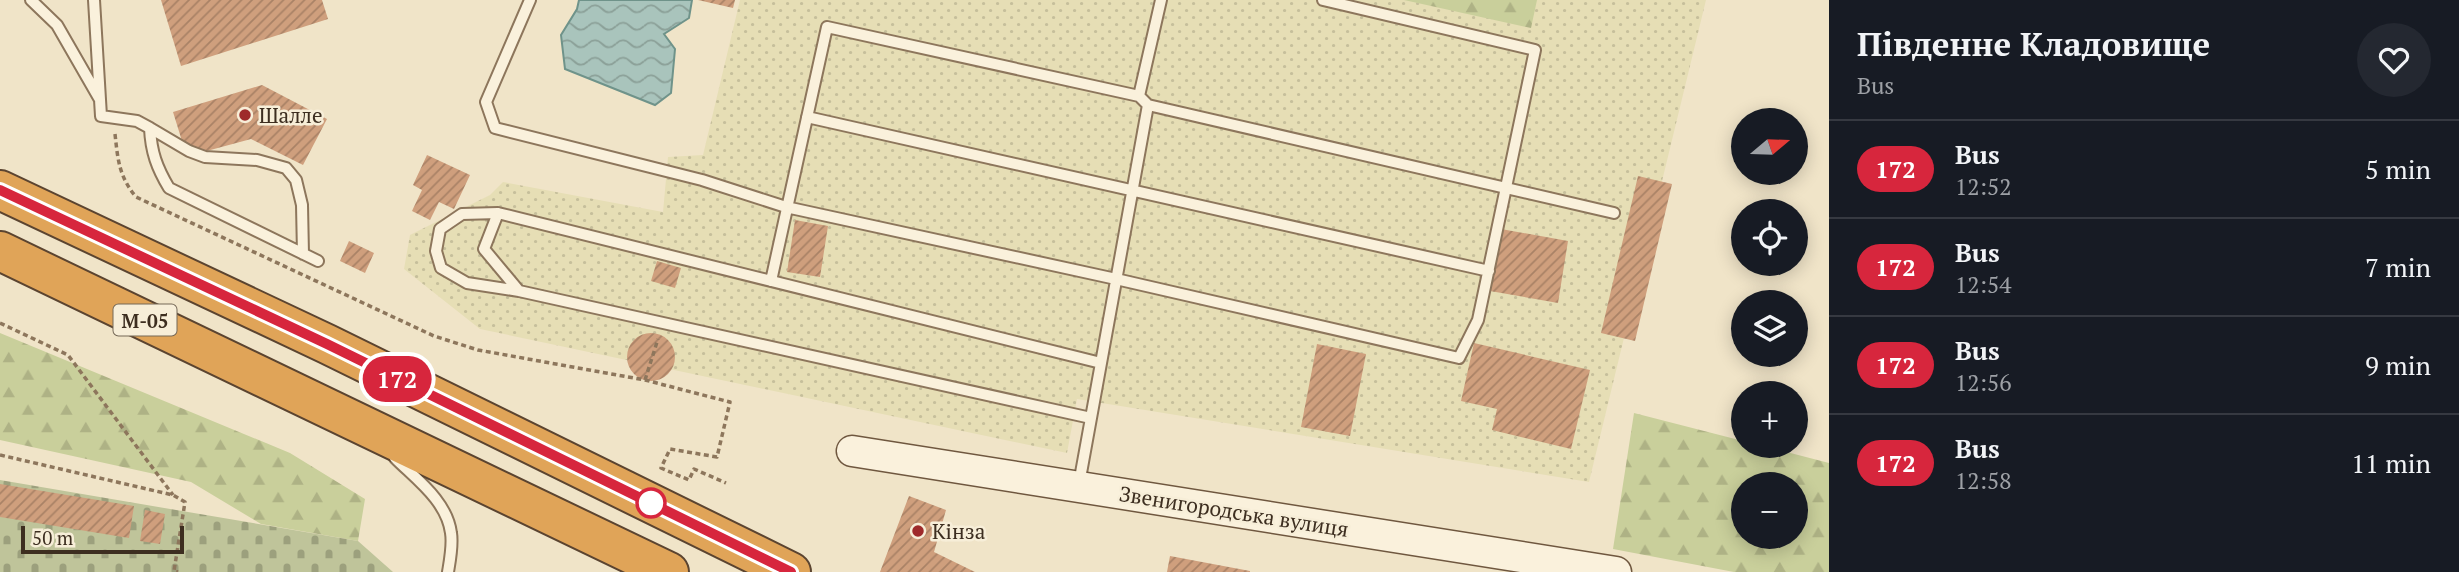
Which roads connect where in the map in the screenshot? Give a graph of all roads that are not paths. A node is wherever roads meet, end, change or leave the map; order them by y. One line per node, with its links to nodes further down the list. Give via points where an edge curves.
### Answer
1 (31, 0): 7 (lane, via 57,25)
2 (94, 0): 7 (lane)
3 (530, 0): 14 (lane, via 486,102 495,128 702,180)
4 (1161, 0): 6 (lane)
5 (1323, 0): 11 (lane, via 1535,50)
6 (1139, 96): 8 (lane); 9 (lane, via 827,27)
7 (100, 100): 10 (lane, via 101,116 137,121)
8 (1149, 105): 11 (lane); 13 (lane)
9 (807, 117): 13 (lane); 14 (lane)
10 (150, 128): 18 (lane, via 156,167 169,188); 18 (lane, via 205,157 257,160 286,168 296,180 302,205)
11 (1506, 189): 16 (lane); 20 (lane)
12 (0, 190): 31 (highway, М-05, via 327,344)
13 (1133, 191): 20 (lane); 21 (lane)
14 (786, 207): 21 (lane); 22 (lane)
15 (498, 213): 22 (lane); 23 (lane, via 484,249); 23 (lane, via 462,214 440,229 436,251 441,268 467,283)
16 (1614, 213)
17 (0, 251): 26 (highway, М-05)
18 (303, 254): 19 (lane)
19 (318, 261)
20 (1489, 271): 21 (lane, via 1478,320 1459,358)
21 (1116, 279): 24 (lane)
22 (771, 281): 24 (lane)
23 (519, 291): 25 (lane)
24 (1101, 363): 25 (lane)
25 (1091, 418): 28 (lane)
26 (358, 421): 29 (lane, via 439,502 452,535); 30 (highway, М-05)
27 (852, 451): 28 (street, Звенигородська вулиця)
28 (1079, 486): 32 (street, Звенигородська вулиця)
29 (449, 572)
30 (669, 572)
31 (791, 572)
32 (1616, 572)

